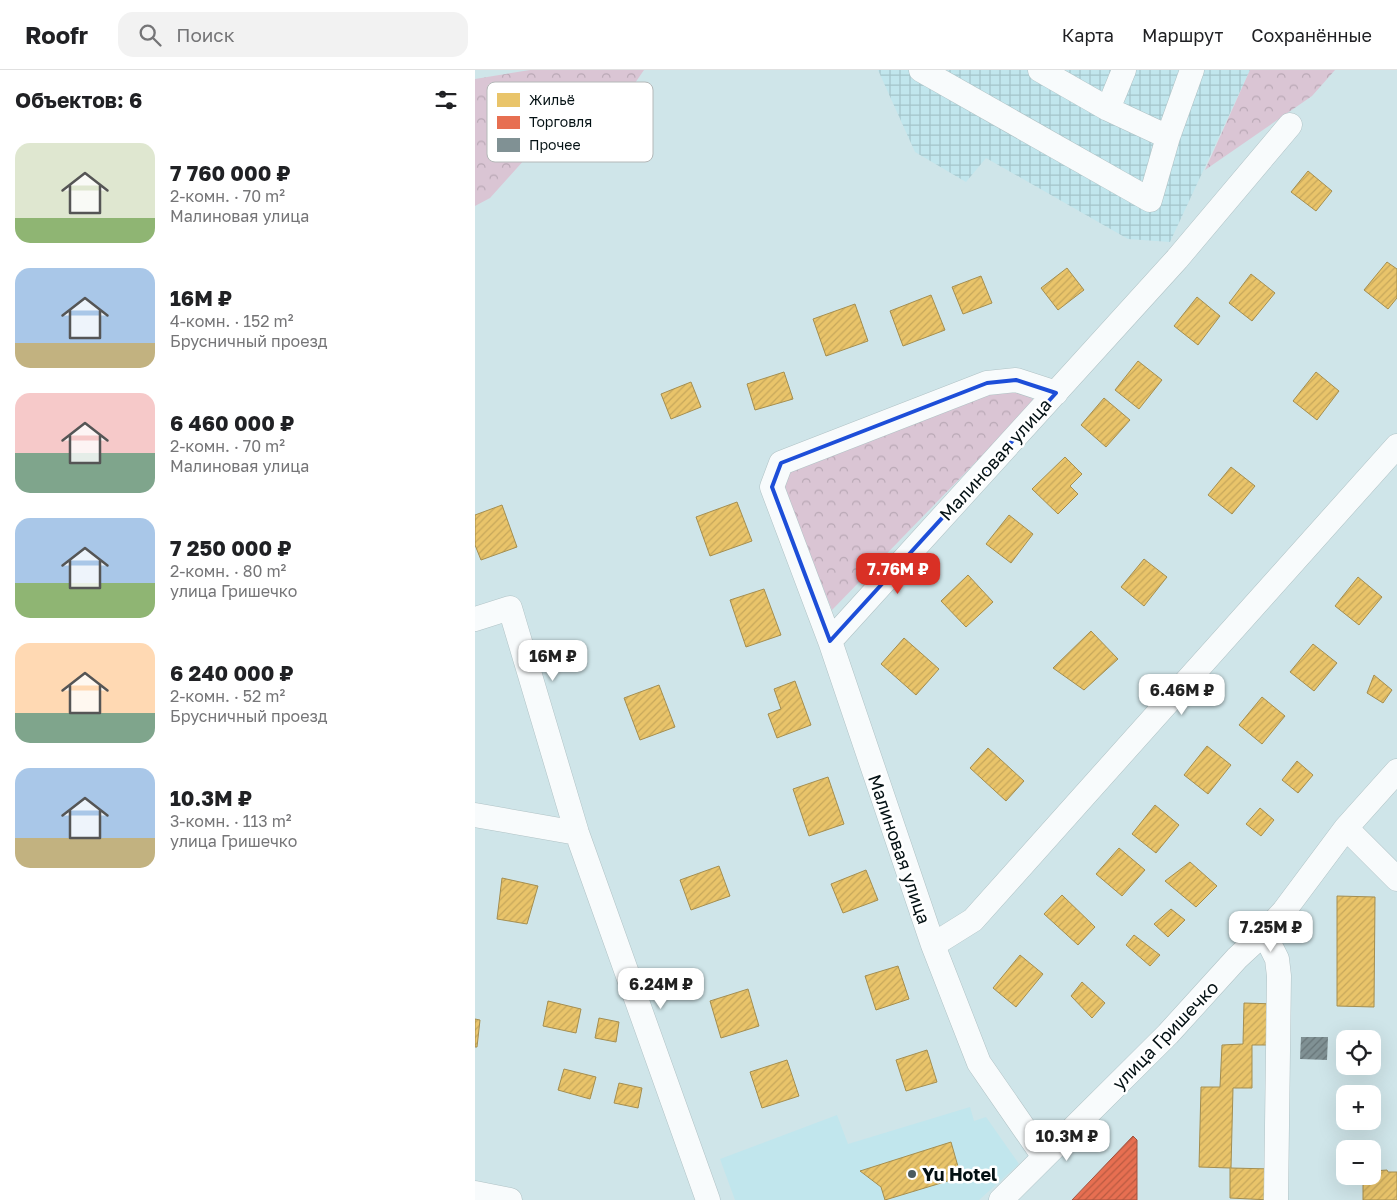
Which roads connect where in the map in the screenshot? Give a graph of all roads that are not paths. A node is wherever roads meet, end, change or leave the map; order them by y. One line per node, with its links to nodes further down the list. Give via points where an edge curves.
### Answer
1 (921, 70): 8 (street, via 1150,200)
2 (1040, 70): 5 (street)
3 (1123, 70): 6 (street)
4 (1192, 70): 8 (street)
5 (1067, 77): 6 (street)
6 (1108, 109): 8 (street)
7 (1290, 124): 9 (street, Малиновая улица, via 1177,260)
8 (1168, 137)
9 (1056, 393): 12 (street, Малиновая улица); 12 (street, via 1016,380 987,384 781,464 773,487)
10 (1397, 446): 19 (street, Малиновая улица, via 973,920)
11 (475, 619): 16 (street, via 510,608)
12 (830, 641): 19 (street, Малиновая улица)
13 (1397, 771): 15 (street, улица Гришечко)
14 (475, 815): 16 (street)
15 (1346, 828): 17 (street); 18 (street, улица Гришечко)
16 (577, 833): 23 (street)
17 (1397, 879)
18 (1264, 933): 20 (street, улица Гришечко); 25 (street, via 1277,959 1279,976)
19 (933, 945): 20 (street, Малиновая улица, via 979,1063)
20 (1045, 1157): 24 (street, улица Гришечко)
21 (475, 1193): 22 (street)
22 (510, 1200)
23 (708, 1200)
24 (1001, 1200)
25 (1276, 1200)

